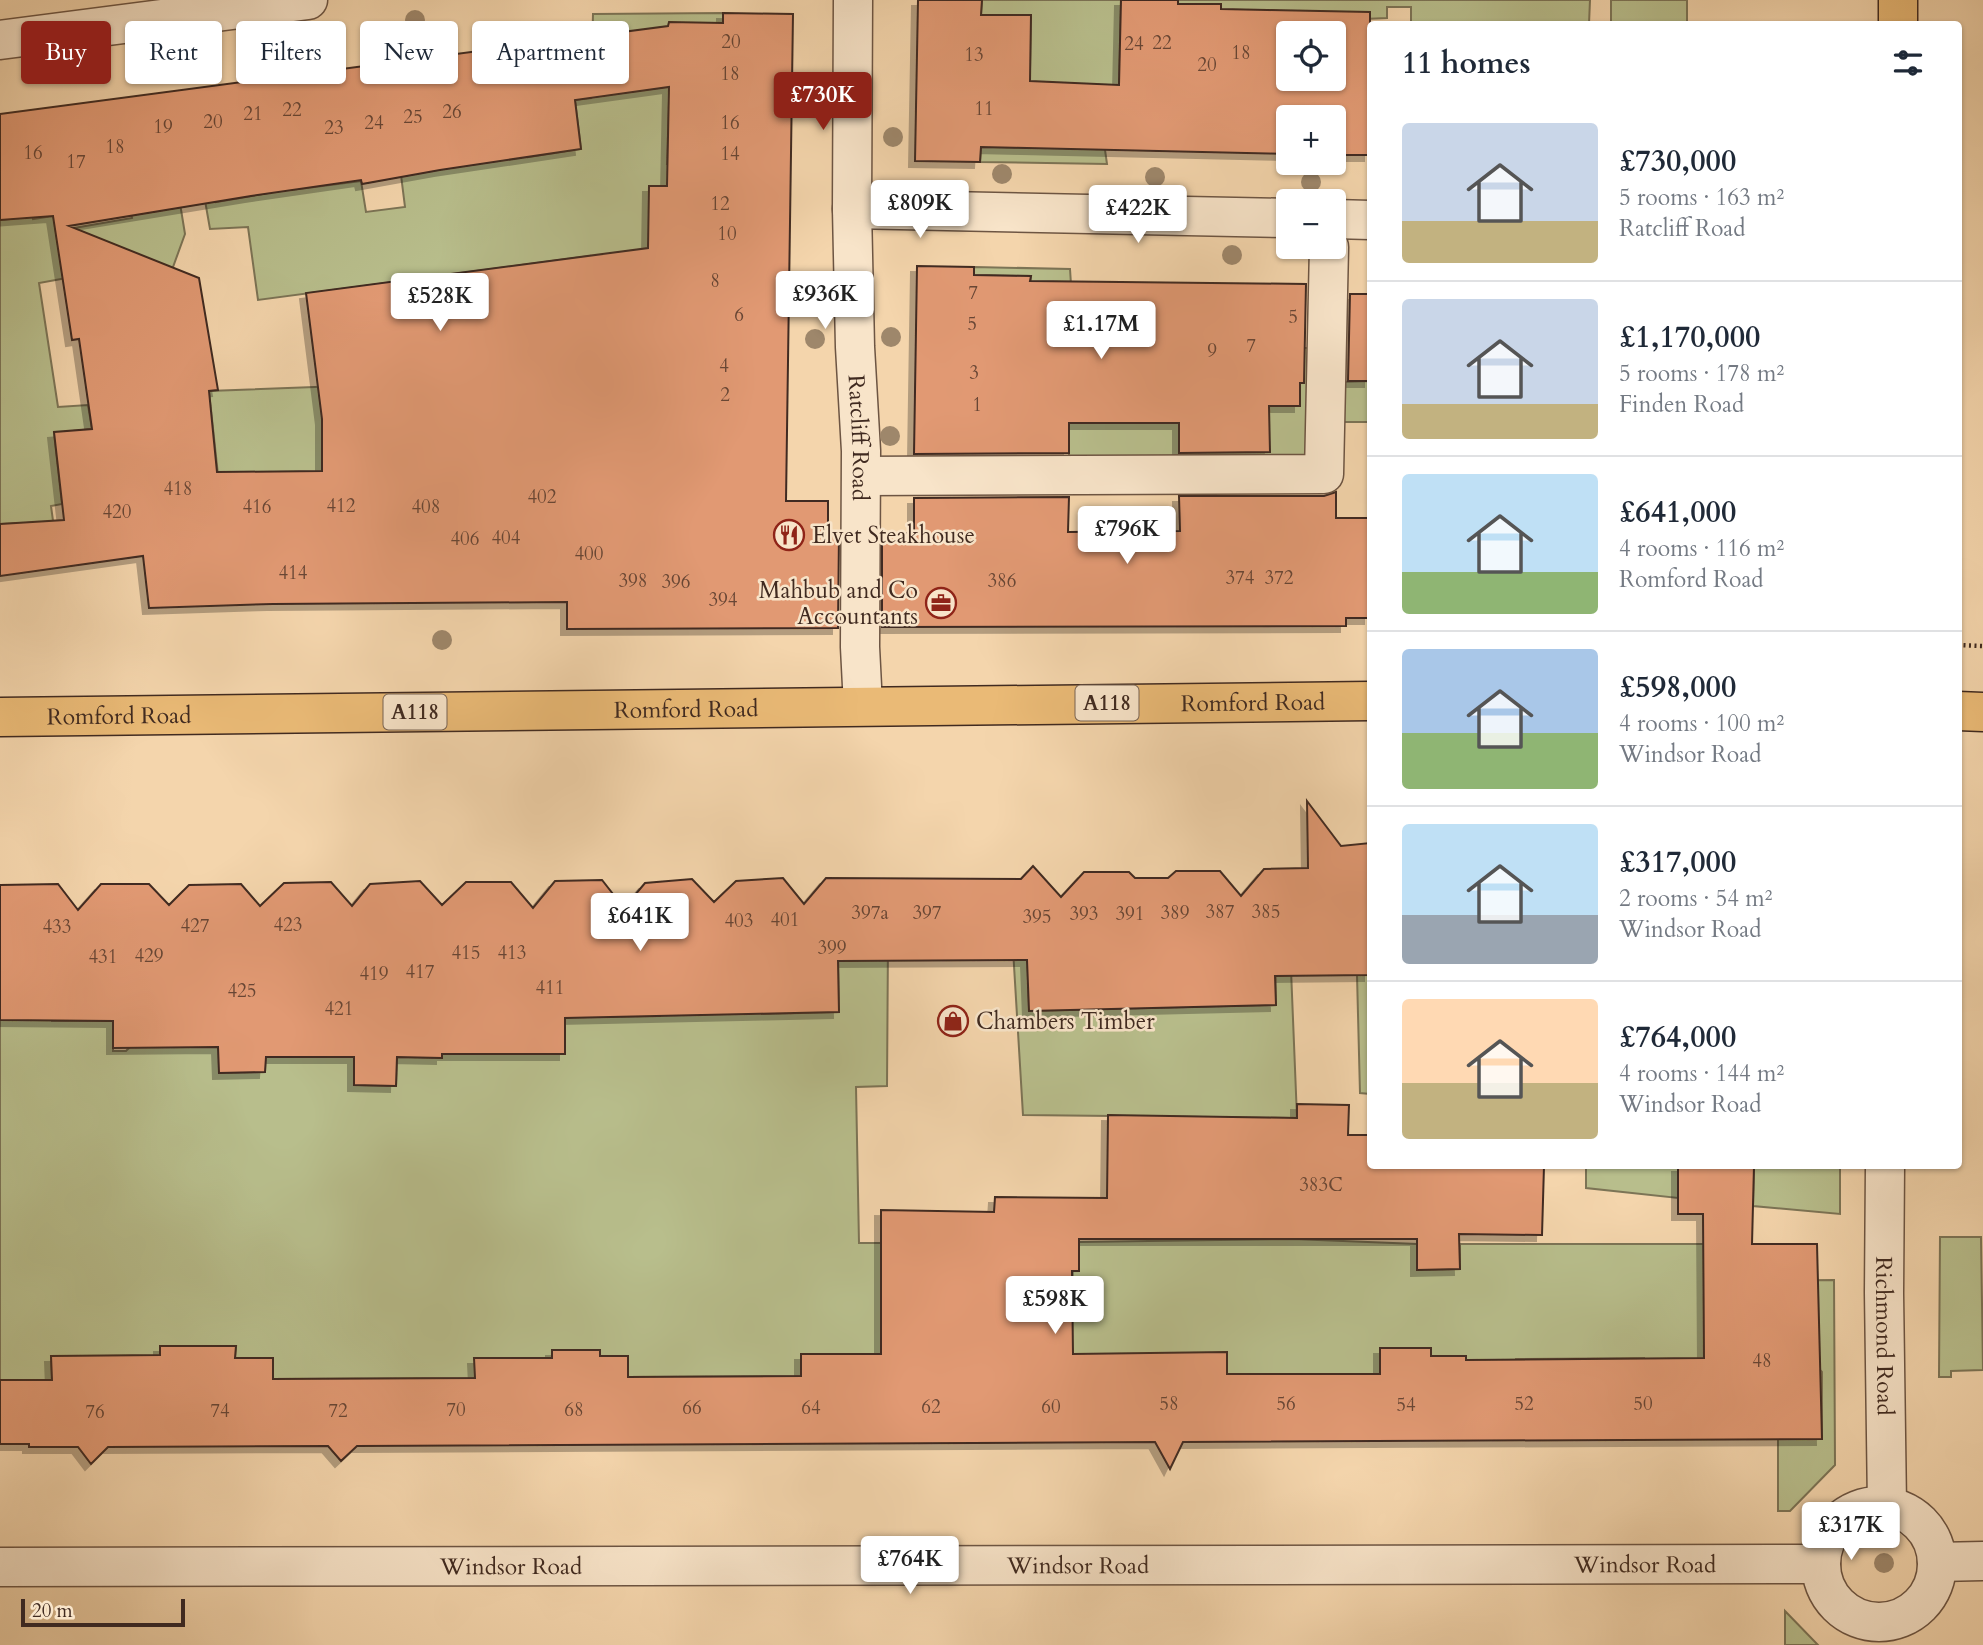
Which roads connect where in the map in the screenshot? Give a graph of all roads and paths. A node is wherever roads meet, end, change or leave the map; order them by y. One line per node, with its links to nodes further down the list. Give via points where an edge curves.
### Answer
1 (308, 0): 5 (street)
2 (853, 0): 6 (street, Ratcliff Road)
3 (1898, 0): 4 (main road)
4 (1898, 21)
5 (0, 40)
6 (852, 209): 7 (street); 11 (street, Ratcliff Road)
7 (1276, 218)
8 (1346, 219): 9 (street)
9 (1367, 220)
10 (1329, 259): 11 (street, via 1325,474)
11 (862, 476): 15 (street, Ratcliff Road)
12 (1962, 645): 13 (path)
13 (1983, 646)
14 (1367, 701): 15 (main road, Romford Road / A118)
15 (863, 706): 18 (main road, Romford Road / A118)
16 (1962, 711): 17 (main road)
17 (1983, 712)
18 (0, 717)
19 (1885, 1169): 20 (street, Richmond Road)
20 (1887, 1506): 22 (street, via 1912,1516 1925,1529); 23 (street, via 1848,1515 1833,1527)
21 (1983, 1561): 22 (street)
22 (1937, 1562): 25 (street, via 1924,1600)
23 (1821, 1564): 24 (street, Windsor Road); 25 (street, via 1833,1600)
24 (0, 1567)
25 (1882, 1633)

